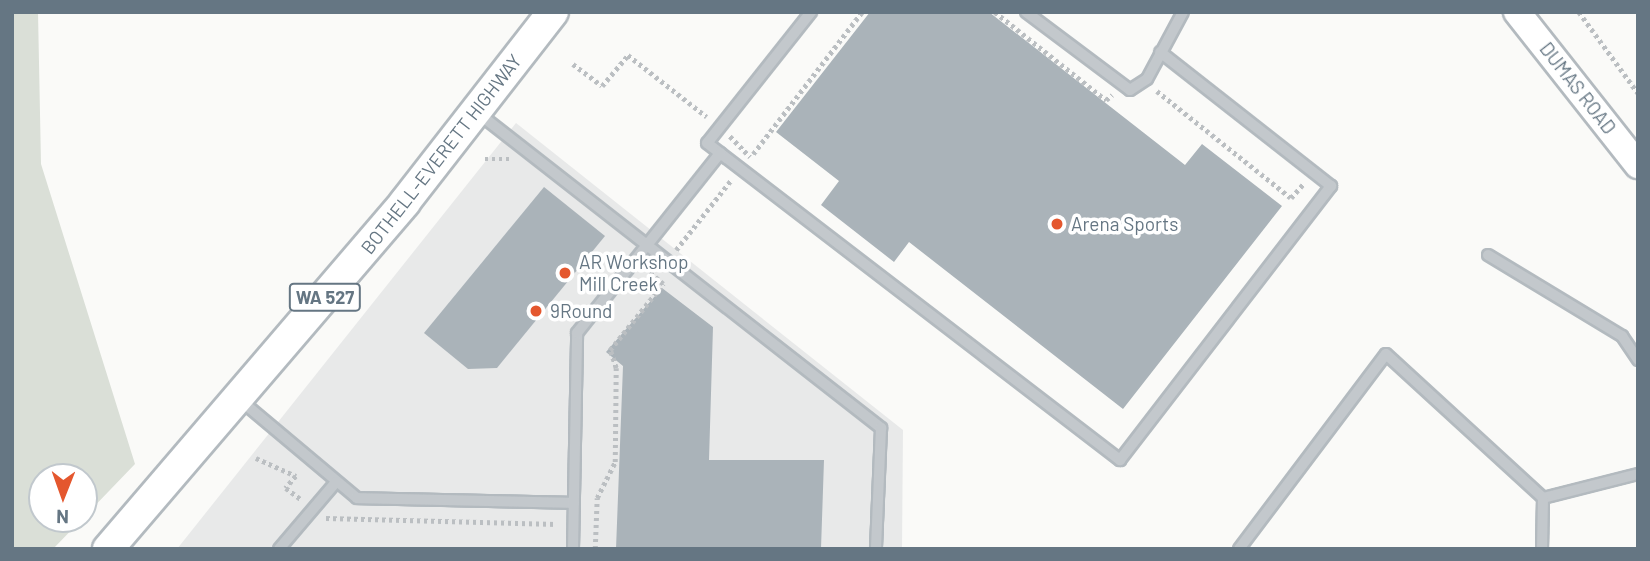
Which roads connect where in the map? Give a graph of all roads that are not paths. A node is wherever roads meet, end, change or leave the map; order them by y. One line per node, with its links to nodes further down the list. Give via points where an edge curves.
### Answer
1 (553, 12): 7 (main road, BOTHELL-EVERETT HIGHWAY / WA 527)
2 (811, 12): 8 (lane, via 707,143)
3 (1026, 12): 6 (lane, via 1130,90 1147,79)
4 (1183, 12): 6 (lane)
5 (1517, 12): 9 (street, DUMAS ROAD)
6 (1160, 52): 8 (lane, via 1329,180 1329,191 1120,460)
7 (475, 110): 10 (lane); 13 (main road, BOTHELL-EVERETT HIGHWAY / WA 527)
8 (720, 153): 10 (lane)
9 (1638, 165)
10 (647, 247): 17 (lane, via 577,333); 21 (lane, via 881,428)
11 (1488, 255): 12 (lane, via 1622,336)
12 (1638, 360)
13 (239, 399): 15 (lane); 18 (main road, BOTHELL-EVERETT HIGHWAY / WA 527)
14 (1638, 474): 16 (lane)
15 (336, 482): 17 (lane, via 358,498); 19 (lane)
16 (1543, 498): 22 (lane, via 1386,354); 23 (lane)
17 (573, 503): 20 (lane)
18 (108, 549)
19 (278, 549)
20 (573, 549)
21 (876, 549)
22 (1239, 549)
23 (1542, 549)

